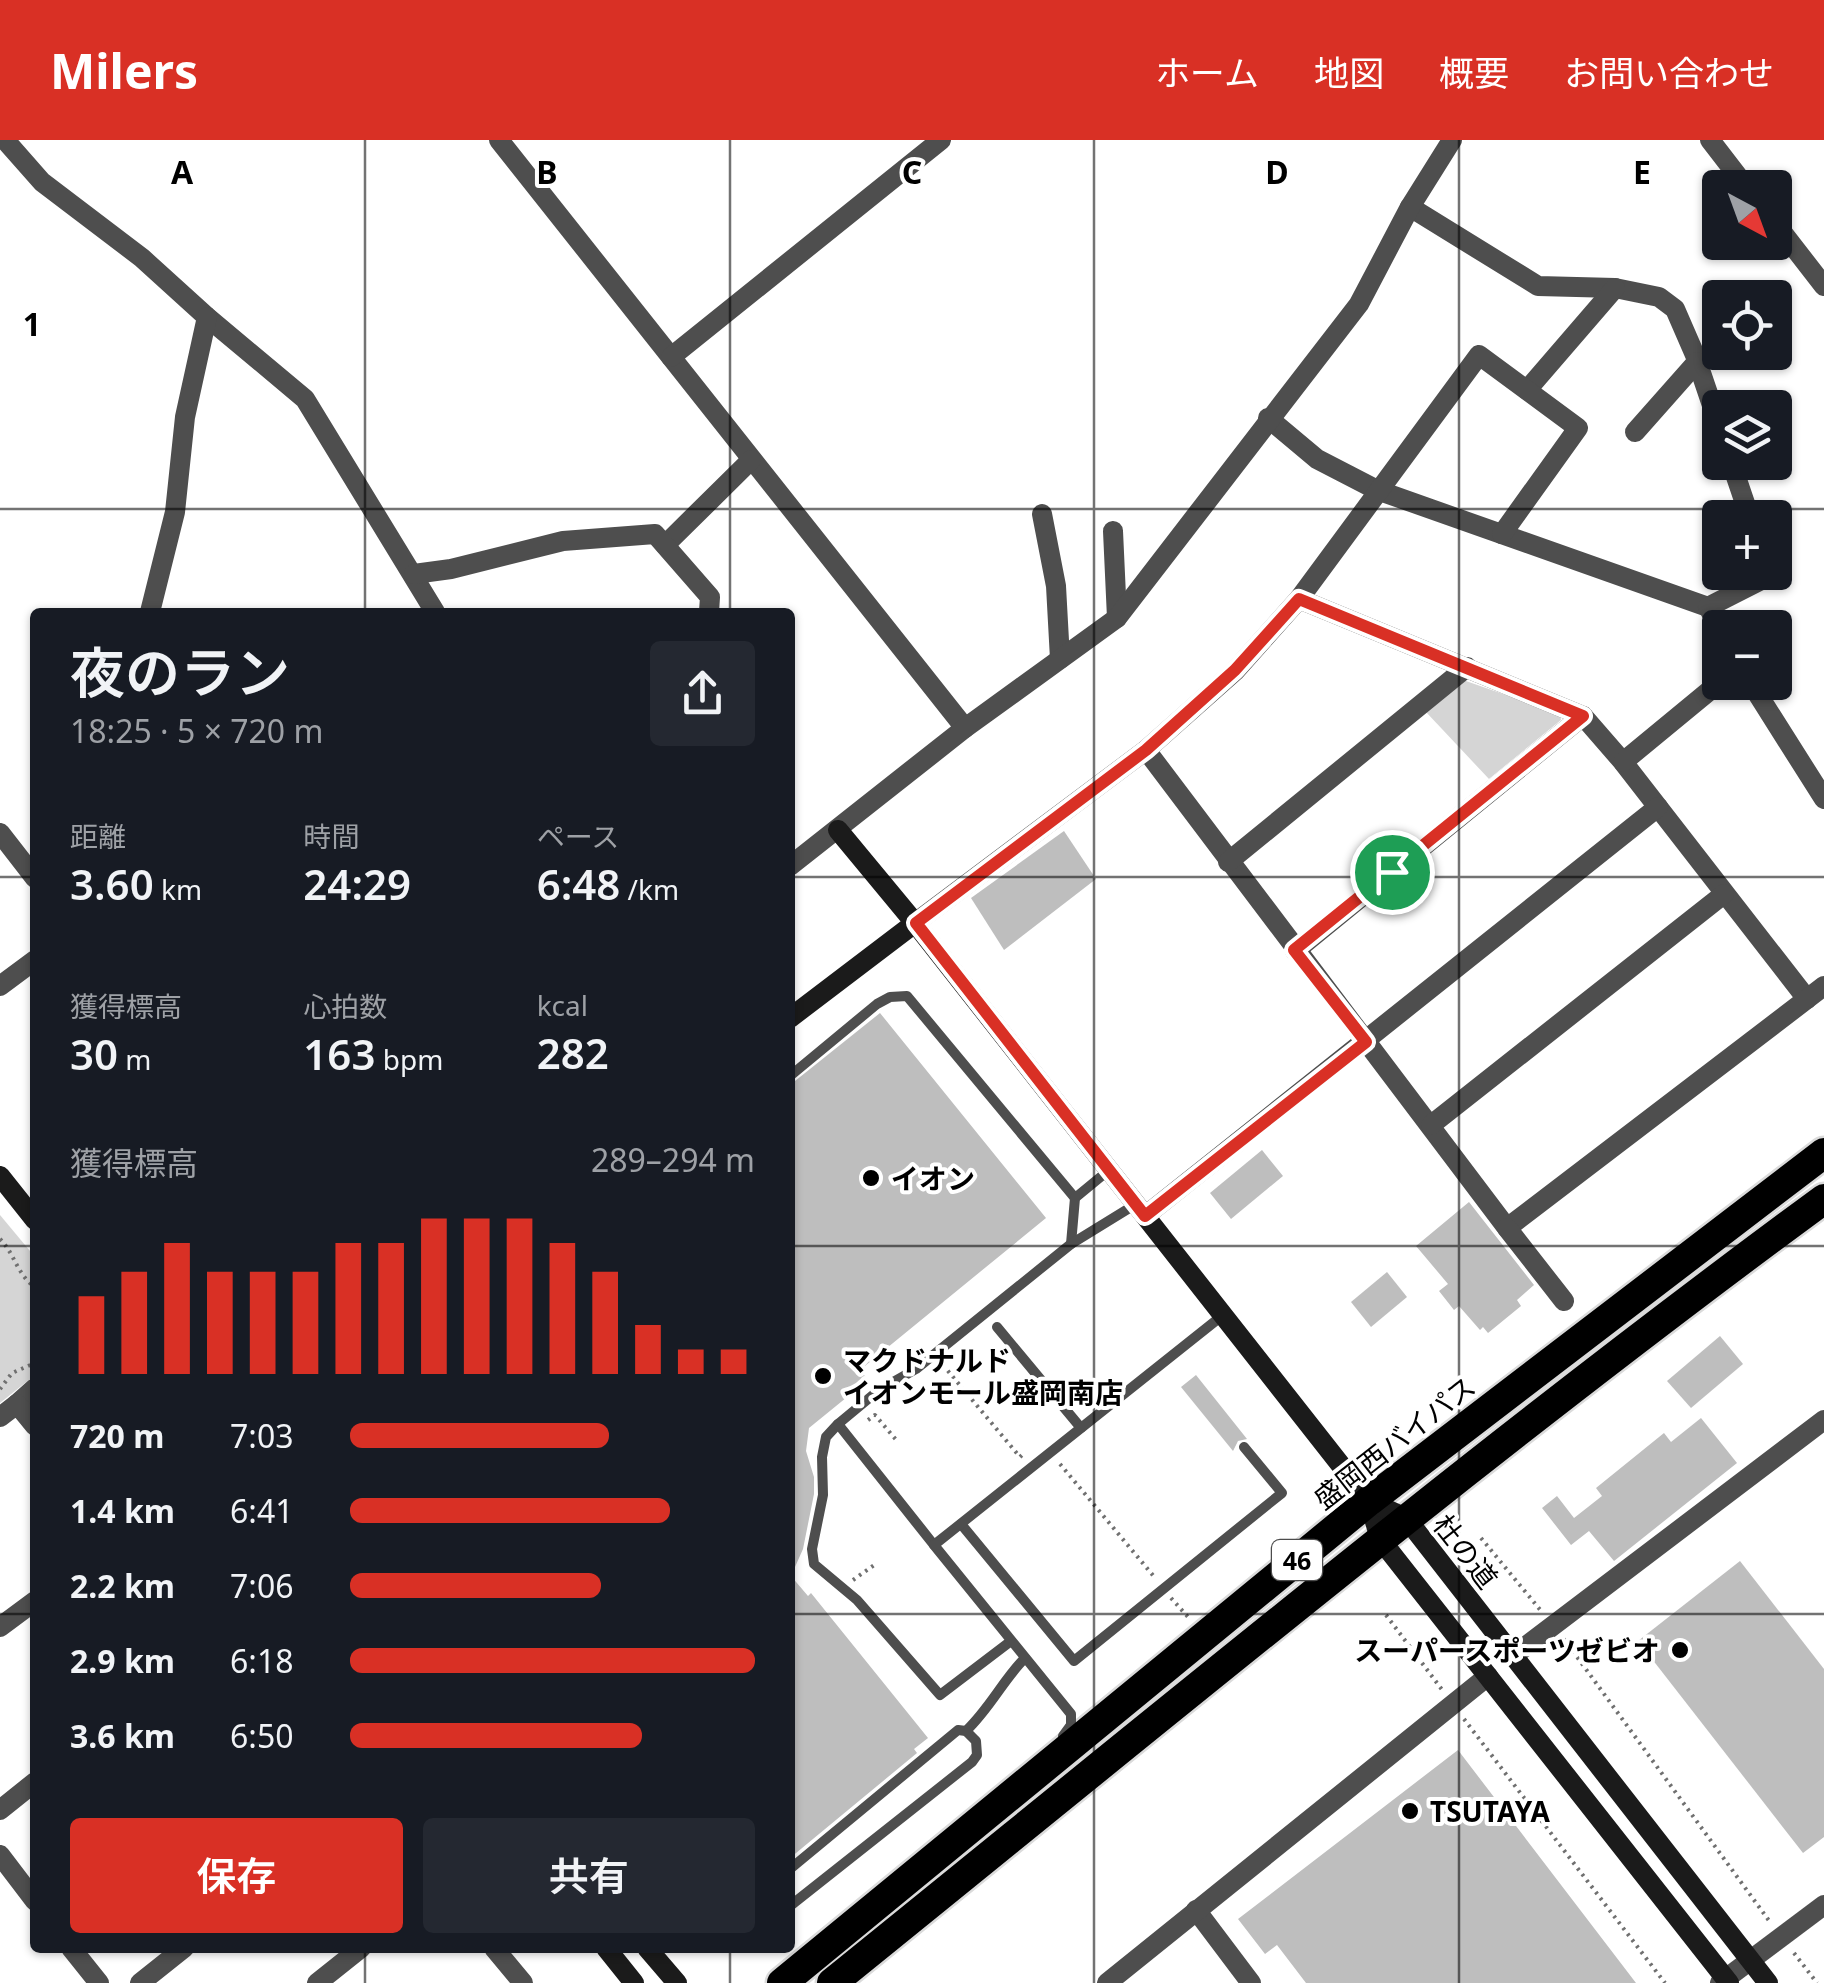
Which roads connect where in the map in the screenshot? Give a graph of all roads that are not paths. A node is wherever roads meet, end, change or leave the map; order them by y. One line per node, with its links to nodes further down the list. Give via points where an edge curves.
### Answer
1 (5, 140): 11 (street, via 42,182)
2 (499, 140): 12 (street)
3 (941, 140): 12 (street)
4 (1452, 140): 7 (street)
5 (1710, 140): 6 (street)
6 (1733, 170)
7 (1410, 207): 10 (street, via 1538,286); 16 (street, via 1359,304)
8 (1792, 246): 9 (street)
9 (1824, 286)
10 (1615, 288): 13 (street, via 1659,297 1675,309); 14 (street)
11 (206, 317): 24 (street, via 306,399); 28 (street)
12 (670, 357): 18 (street)
13 (1698, 362): 15 (street); 17 (street)
14 (1527, 390): 19 (street, via 1478,355); 22 (street, via 1578,428)
15 (1707, 390)
16 (1268, 418): 19 (street, via 1317,459); 32 (street)
17 (1636, 432)
18 (750, 460): 23 (street); 38 (street)
19 (1377, 490): 22 (street); 26 (street)
20 (1042, 514): 33 (street, via 1056,586)
21 (1113, 531): 32 (street)
22 (1502, 534): 27 (street)
23 (664, 545): 24 (street, via 655,534 564,540); 30 (street, via 710,597)
24 (414, 574): 29 (street)
25 (1741, 590): 27 (street)
26 (1299, 599): 34 (street); 39 (street, via 1235,670)
27 (1708, 607): 31 (street)
28 (151, 608)
29 (433, 608)
30 (709, 608)
31 (1710, 610)
32 (1117, 618): 33 (street)
33 (1060, 659): 38 (street)
34 (1467, 667): 37 (street); 46 (street)
35 (1702, 697): 40 (street)
36 (1761, 700): 41 (street)
37 (1583, 716): 40 (street); 50 (street)
38 (964, 728): 43 (street)
39 (1146, 750): 46 (street); 49 (street)
40 (1623, 762): 42 (street)
41 (1824, 799)
42 (1658, 808): 48 (street); 55 (street)
43 (838, 830): 45 (street); 49 (main road)
44 (0, 833): 47 (street)
45 (795, 862)
46 (1228, 862): 50 (street)
47 (30, 872)
48 (1724, 894): 53 (street); 57 (street)
49 (916, 923): 54 (main road); 59 (main road)
50 (1294, 950): 55 (street)
51 (30, 964): 52 (street)
52 (0, 986)
53 (1816, 992): 65 (street)
54 (795, 1014)
55 (1366, 1042): 57 (street); 63 (street)
56 (795, 1072): 61 (lane, via 878,1004 906,996)
57 (1430, 1125): 65 (street)
58 (1824, 1153): 77 (highway, 盛岡西バイパス / 46)
59 (1110, 1170): 61 (lane); 63 (main road)
60 (0, 1176): 64 (main road)
61 (1075, 1198): 66 (lane)
62 (1824, 1200): 78 (highway, 46)
63 (1140, 1210): 66 (lane); 68 (main road)
64 (30, 1214)
65 (1508, 1228): 67 (street)
66 (1072, 1244): 74 (lane)
67 (1564, 1301)
68 (1223, 1315): 75 (lane); 77 (main road)
69 (997, 1327): 75 (lane)
70 (30, 1392): 71 (street)
71 (8, 1411): 73 (street)
72 (1824, 1420): 85 (street)
73 (30, 1423)
74 (838, 1424): 81 (lane); 84 (lane, via 826,1437 822,1457 814,1564 857,1600 940,1696)
75 (1081, 1428): 79 (lane)
76 (1244, 1447): 79 (lane, via 1282,1493 1074,1661)
77 (1370, 1501): 78 (main road, 杜の道); 80 (main road); 91 (highway, 盛岡西バイパス / 46)
78 (1406, 1518): 80 (highway, 46); 85 (main road, 杜の道)
79 (962, 1524): 81 (lane)
80 (1380, 1539): 87 (main road); 113 (highway, 46)
81 (934, 1545): 84 (lane)
82 (30, 1607): 83 (street)
83 (0, 1628)
84 (1011, 1640): 86 (lane)
85 (1513, 1656): 104 (main road, 杜の道)
86 (1025, 1658): 88 (lane); 91 (lane, via 1070,1714 1071,1725 961,1824)
87 (1488, 1676): 97 (street); 105 (main road)
88 (966, 1731): 93 (lane, via 944,1740); 95 (lane, via 978,1747 972,1762)
89 (30, 1786): 90 (street)
90 (0, 1810)
91 (957, 1840): 112 (highway, 盛岡西バイパス / 46)
92 (0, 1855): 94 (street)
93 (795, 1865)
94 (30, 1894)
95 (795, 1902)
96 (1824, 1905): 104 (street)
97 (1196, 1910): 114 (street); 115 (street)
98 (75, 1953): 106 (street)
99 (178, 1953): 107 (street)
100 (356, 1953): 108 (street)
101 (498, 1953): 109 (street)
102 (610, 1953): 110 (main road)
103 (651, 1953): 111 (main road)
104 (1751, 1961): 105 (street); 116 (main road, 杜の道)
105 (1725, 1982)
106 (99, 1983)
107 (140, 1983)
108 (317, 1983)
109 (522, 1983)
110 (634, 1983)
111 (677, 1983)
112 (782, 1983)
113 (832, 1983)
114 (1107, 1983)
115 (1251, 1983)
116 (1768, 1983)

